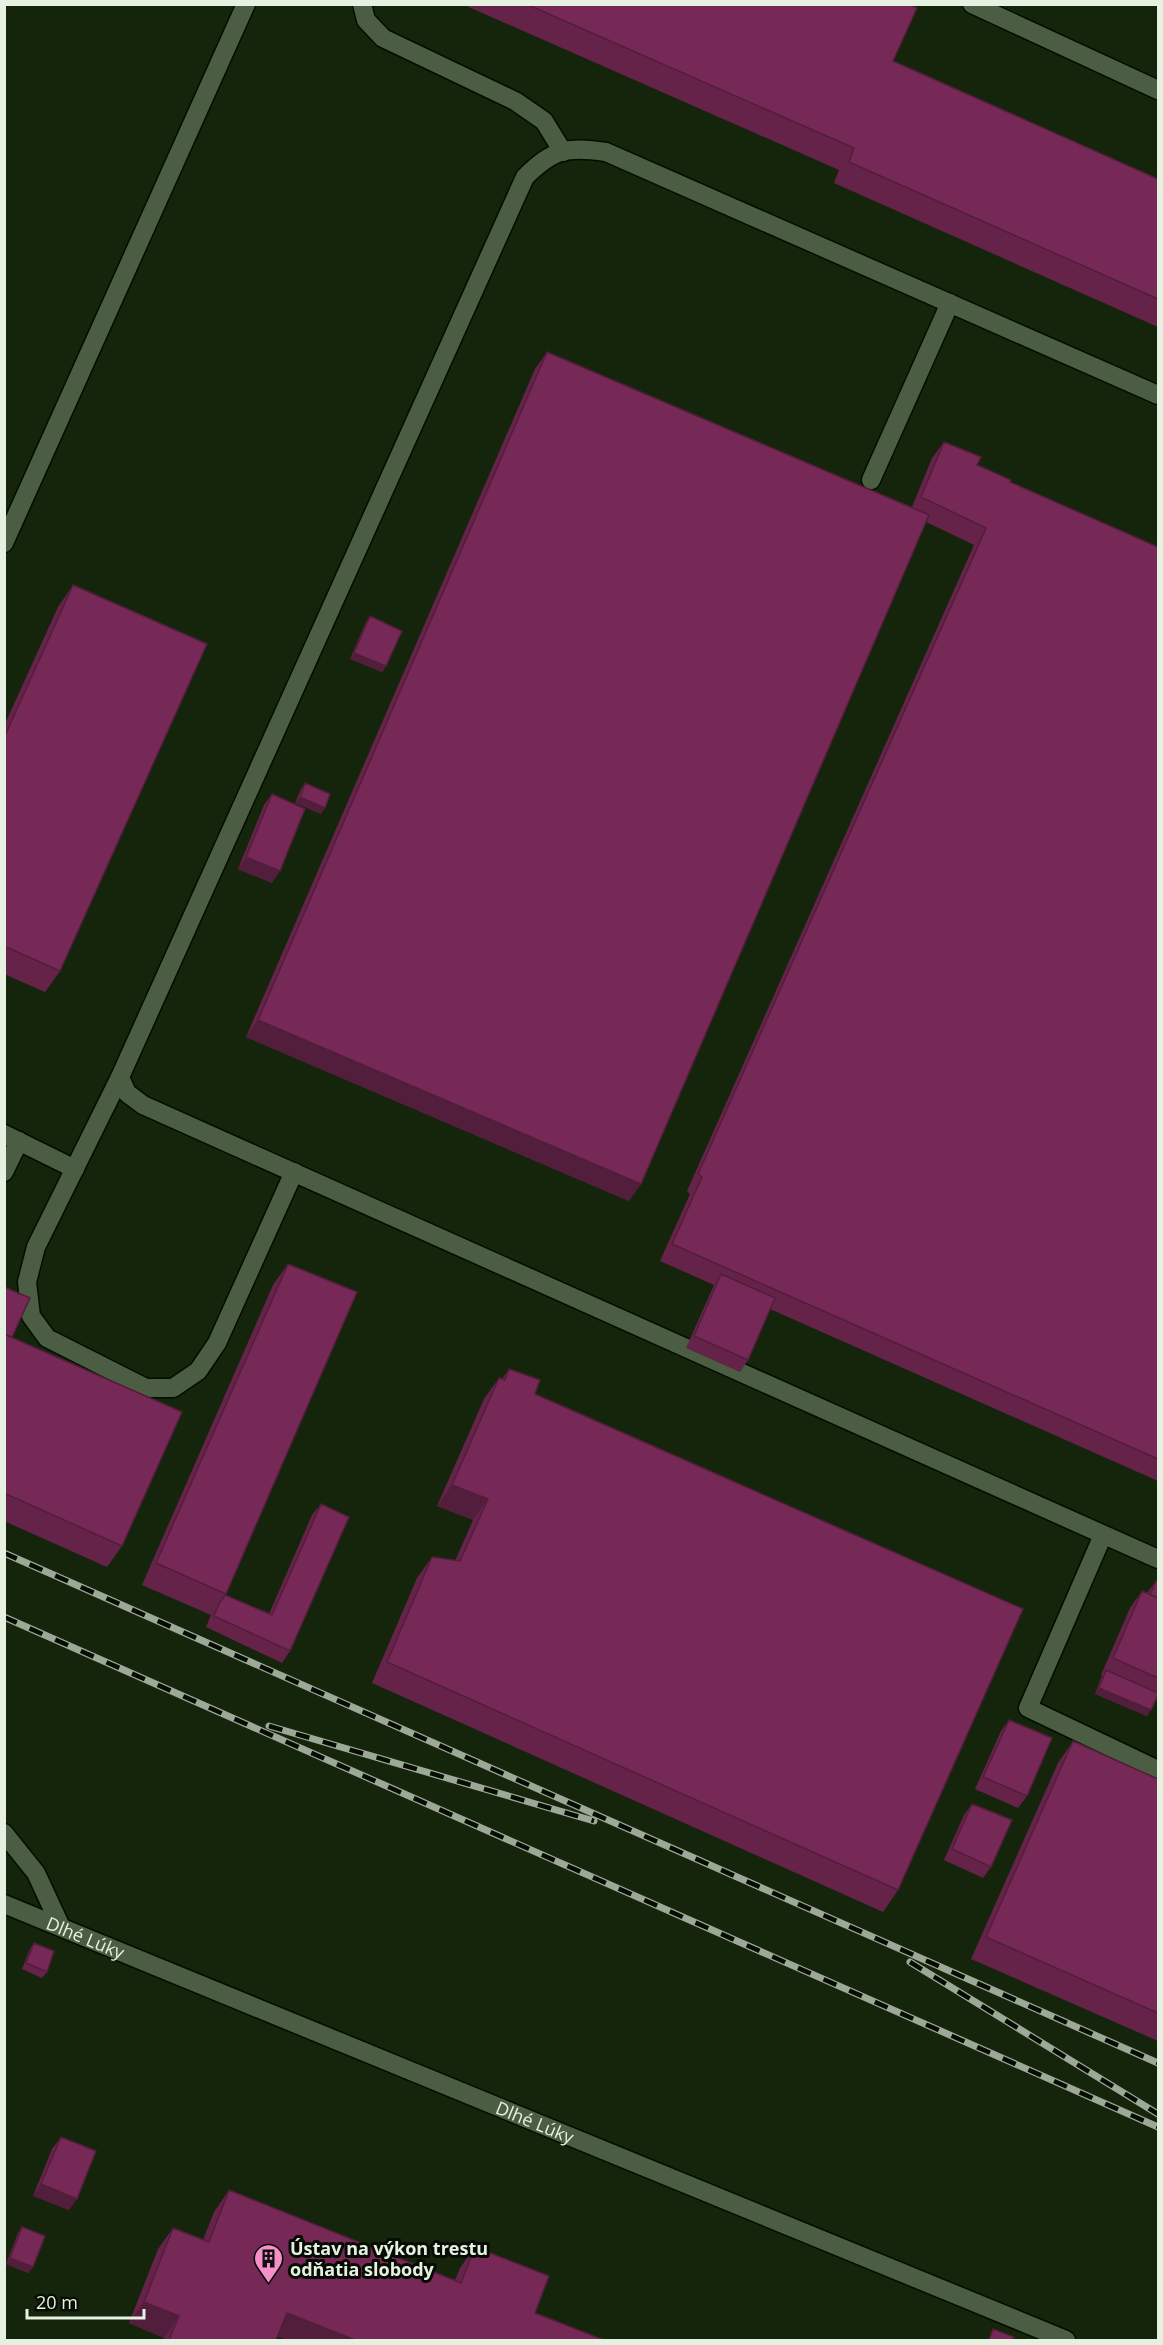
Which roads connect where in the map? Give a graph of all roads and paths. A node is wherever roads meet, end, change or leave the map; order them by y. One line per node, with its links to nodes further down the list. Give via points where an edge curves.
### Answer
1 (246, 4): 9 (lane)
2 (362, 4): 5 (lane, via 366,21 383,38 515,101 544,121)
3 (972, 4): 4 (lane)
4 (1158, 90)
5 (563, 152): 6 (lane, via 577,148 606,152); 10 (lane, via 546,157 525,177)
6 (950, 303): 7 (lane); 8 (lane)
7 (1158, 395)
8 (871, 480)
9 (4, 543)
10 (120, 1077): 12 (lane); 13 (lane, via 127,1093 143,1105)
11 (12, 1138): 12 (lane); 14 (lane)
12 (75, 1169): 13 (lane, via 36,1247 27,1282 31,1316 47,1338 146,1388 173,1388 198,1371 218,1343)
13 (294, 1172): 15 (lane)
14 (4, 1173)
15 (1103, 1535): 16 (lane); 17 (lane, via 1028,1708)
16 (1158, 1558)
17 (1158, 1770)
18 (4, 1833): 20 (lane, via 36,1874)
19 (4, 1904): 20 (lane, Dlhé Lúky)
20 (61, 1927): 21 (lane, Dlhé Lúky)
21 (1066, 2340)

